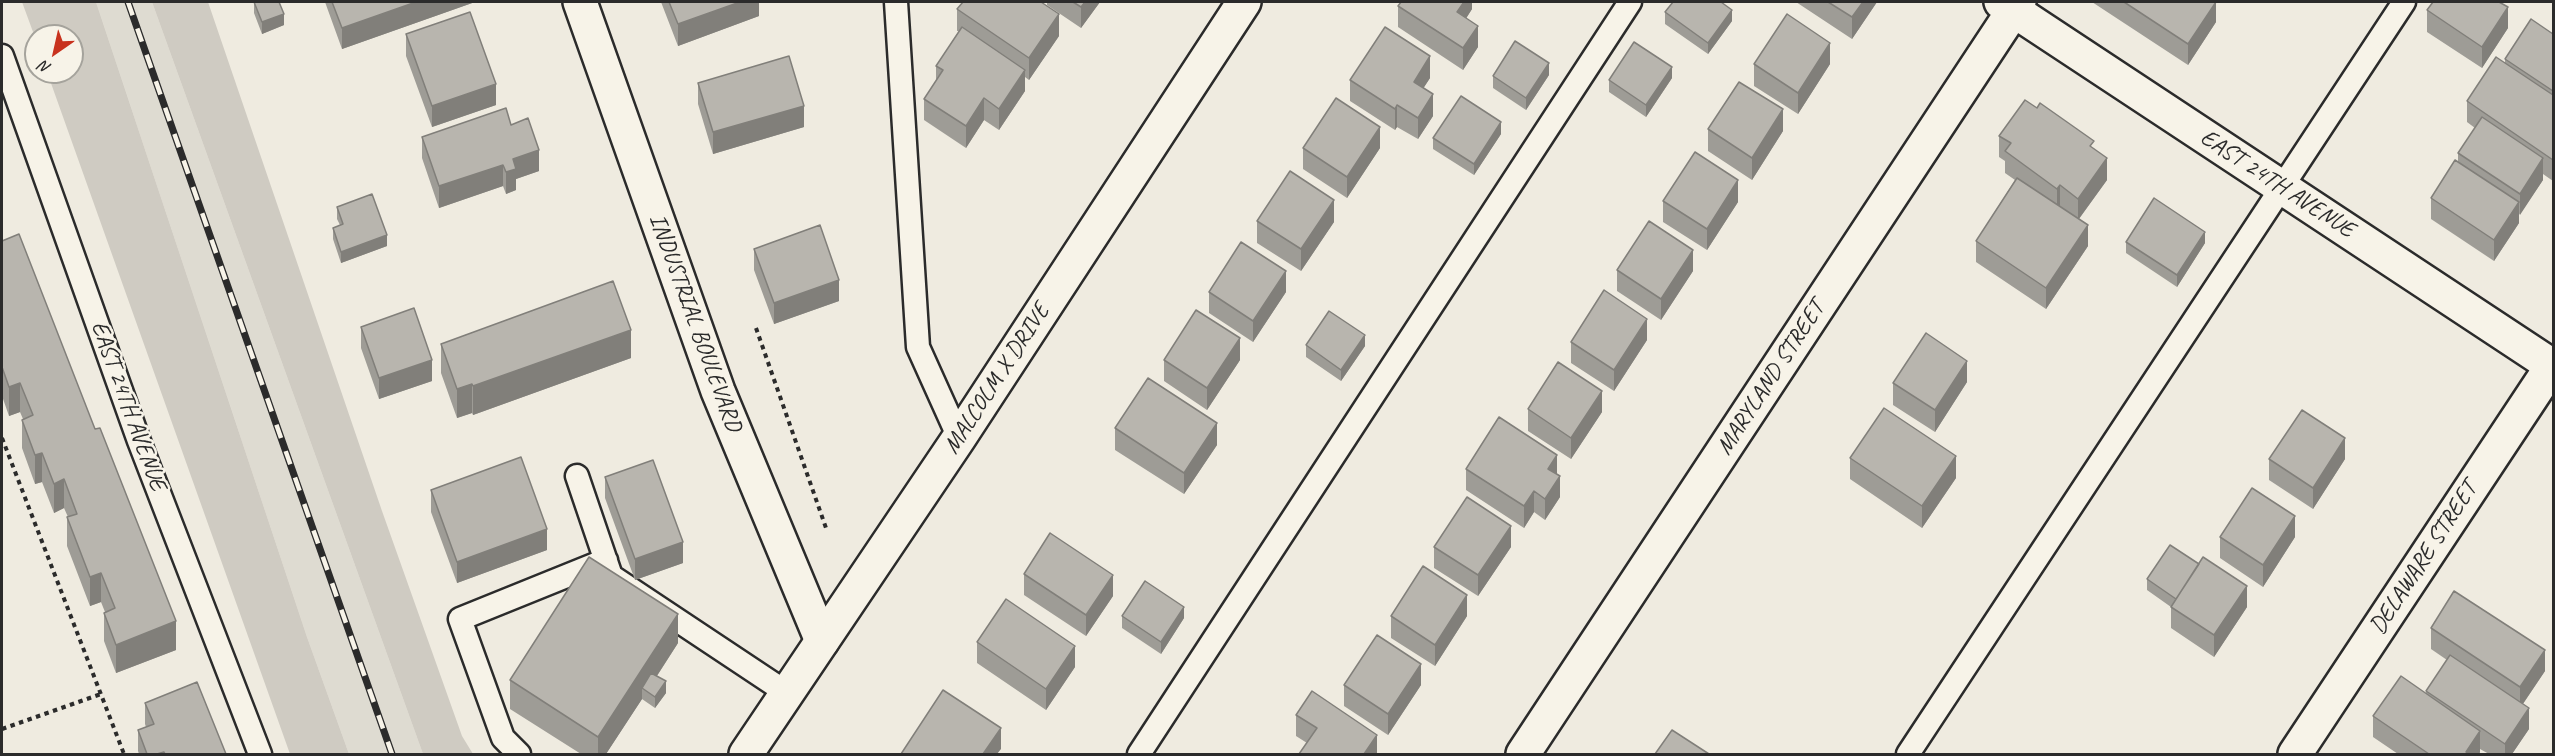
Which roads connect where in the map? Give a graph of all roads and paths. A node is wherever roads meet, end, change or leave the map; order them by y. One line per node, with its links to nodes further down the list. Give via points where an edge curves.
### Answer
1 (580, 2): 16 (street, INDUSTRIAL BOULEVARD, via 718,391)
2 (896, 2): 12 (lane, via 918,347)
3 (1244, 2): 12 (street, MALCOLM X DRIVE)
4 (1630, 2): 24 (lane)
5 (2404, 2): 8 (lane)
6 (2011, 4): 8 (street, EAST 24TH AVENUE); 25 (street, MARYLAND STREET)
7 (2, 56): 21 (lane, EAST 24TH AVENUE, via 139,441)
8 (2282, 187): 10 (street, EAST 24TH AVENUE); 26 (lane)
9 (756, 328): 14 (path)
10 (2553, 365): 27 (street, DELAWARE STREET)
11 (2, 438): 18 (path)
12 (958, 438): 16 (street, MALCOLM X DRIVE)
13 (577, 476): 15 (lane)
14 (826, 528)
15 (606, 560): 17 (lane, via 611,576); 22 (lane, via 460,619 503,738)
16 (822, 641): 17 (street, MALCOLM X DRIVE)
17 (787, 693): 23 (street, MALCOLM X DRIVE)
18 (101, 694): 19 (path); 20 (path)
19 (2, 729)
20 (124, 754)
21 (260, 754)
22 (519, 754)
23 (746, 754)
24 (1139, 754)
25 (1523, 754)
26 (1908, 754)
27 (2295, 754)

